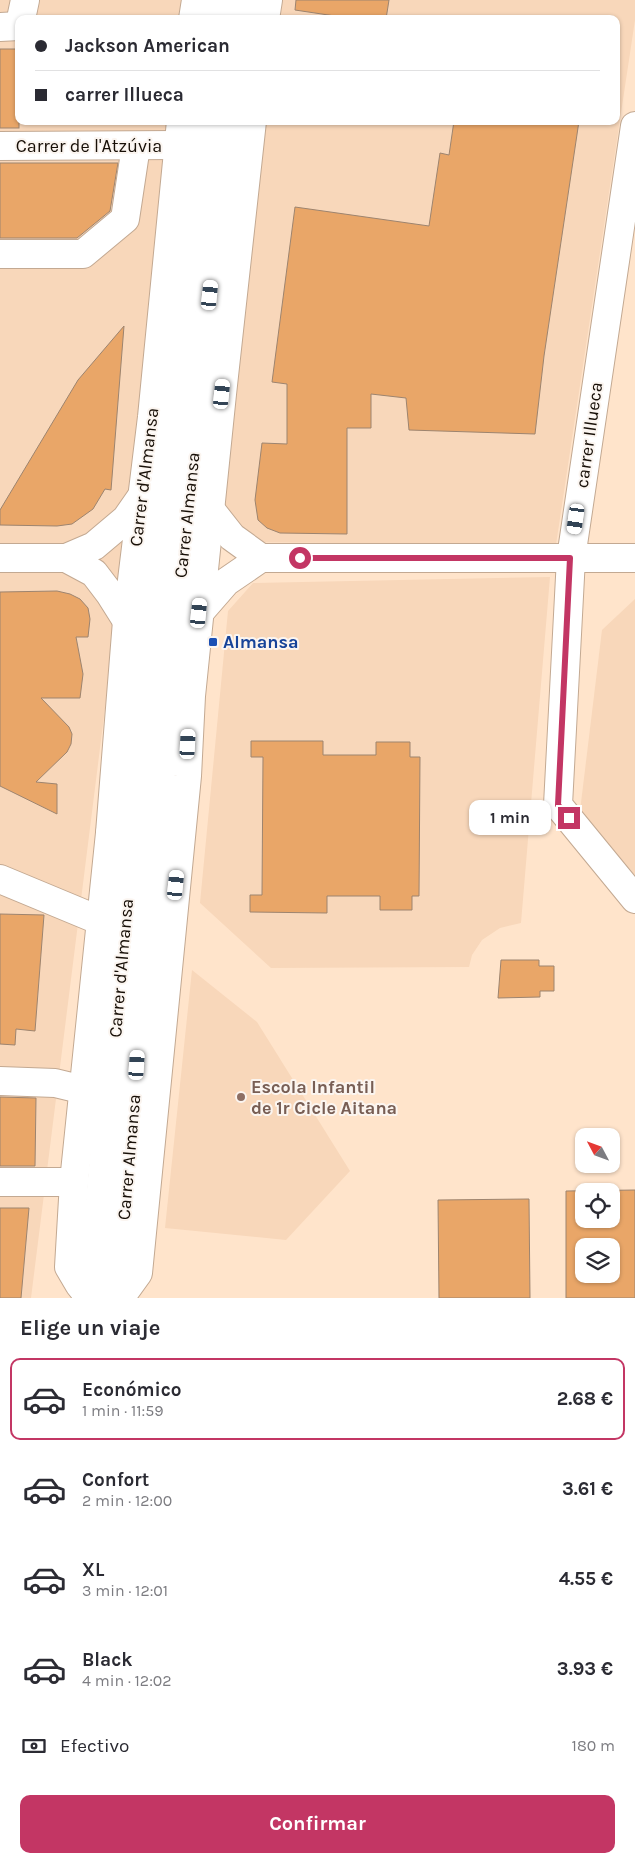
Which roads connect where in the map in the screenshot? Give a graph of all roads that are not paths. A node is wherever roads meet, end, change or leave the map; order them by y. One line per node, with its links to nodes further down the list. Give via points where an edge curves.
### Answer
1 (25, 0): 6 (street)
2 (196, 0): 7 (street)
3 (219, 0): 8 (street)
4 (245, 0): 9 (street)
5 (268, 0): 10 (street)
6 (22, 15)
7 (194, 15)
8 (217, 15)
9 (243, 15)
10 (266, 15)
11 (0, 26): 12 (street)
12 (15, 26)
13 (203, 125): 31 (street, Carrer d'Almansa, via 180,320)
14 (229, 125): 32 (street, Carrer Almansa)
15 (252, 125): 22 (street)
16 (635, 126): 26 (street, carrer Illueca)
17 (179, 133): 19 (street, Carrer de l'Atzúvia); 21 (street, Carrer d'Almansa)
18 (0, 146): 19 (street, Carrer de l'Atzúvia)
19 (136, 146): 20 (street, via 125,219 83,254)
20 (0, 254)
21 (142, 496): 24 (street, via 126,518 94,546); 29 (street, Carrer d'Almansa)
22 (210, 509): 25 (street, via 232,537); 28 (street)
23 (0, 558): 24 (street)
24 (66, 558): 29 (street, via 94,573)
25 (261, 558): 26 (street); 28 (street, via 226,582)
26 (570, 558): 27 (street); 35 (street, carrer Illueca, via 558,805)
27 (635, 558)
28 (199, 613): 30 (street)
29 (127, 621): 33 (street, Carrer d'Almansa)
30 (187, 776): 32 (street); 42 (street, via 138,1273)
31 (138, 788): 33 (street, Carrer d'Almansa); 41 (street, Carrer d'Almansa)
32 (155, 829): 42 (street, Carrer Almansa)
33 (110, 833): 36 (street, Carrer d'Almansa)
34 (0, 878): 36 (street)
35 (635, 899)
36 (101, 921): 38 (street, Carrer d'Almansa)
37 (0, 1081): 38 (street, via 55,1083)
38 (84, 1090): 40 (street, Carrer d'Almansa)
39 (0, 1182): 40 (street)
40 (74, 1182): 41 (street, Carrer d'Almansa, via 70,1267)
41 (91, 1298)
42 (118, 1298)

